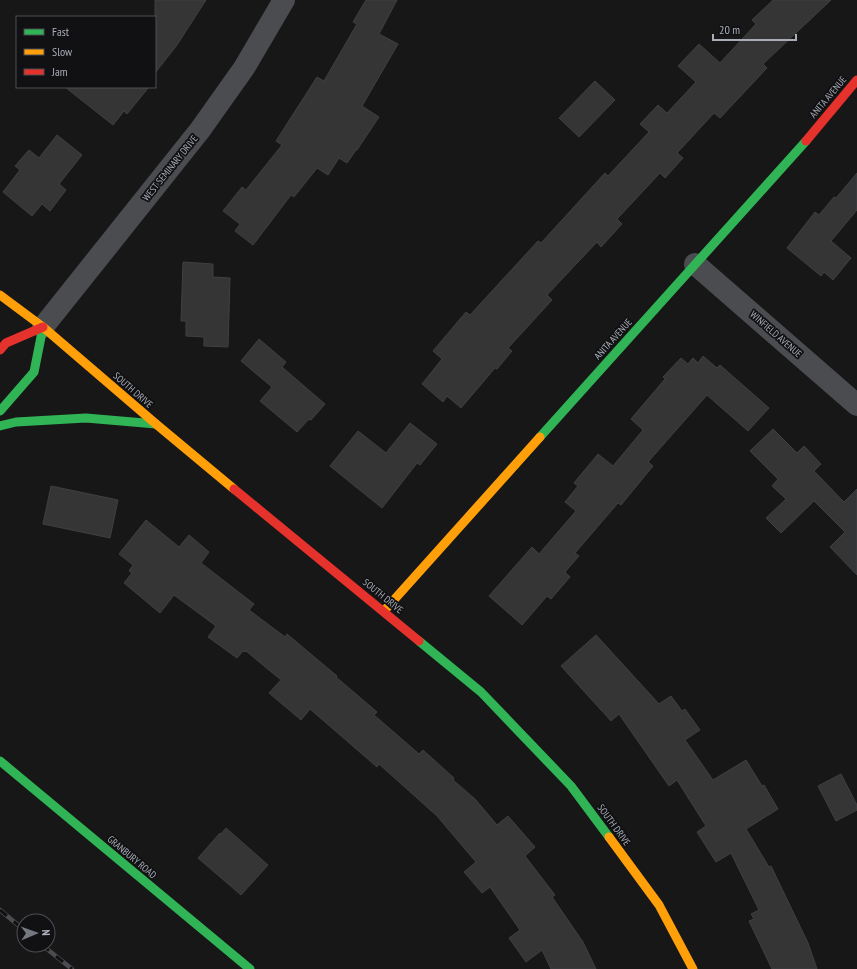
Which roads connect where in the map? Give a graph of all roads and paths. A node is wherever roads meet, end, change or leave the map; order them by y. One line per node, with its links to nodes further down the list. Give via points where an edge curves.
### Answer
1 (284, 0): 5 (street, WEST SEMINARY DRIVE, via 244,68 200,130)
2 (857, 80): 3 (street, ANITA AVENUE, via 802,146)
3 (696, 264): 7 (street, WINFIELD AVENUE); 11 (street, ANITA AVENUE)
4 (0, 295): 5 (street, SOUTH DRIVE)
5 (43, 327): 6 (street, WEST SEMINARY DRIVE, via 6,343); 8 (street, WEST SEMINARY DRIVE, via 34,372); 9 (street, SOUTH DRIVE)
6 (0, 350)
7 (857, 405)
8 (0, 411)
9 (156, 424): 10 (street, via 86,418 16,422); 11 (street, SOUTH DRIVE)
10 (0, 426)
11 (384, 611): 14 (street, SOUTH DRIVE, via 481,692 571,786 659,905)
12 (0, 761): 13 (street, GRANBURY ROAD)
13 (250, 969)
14 (693, 969)

